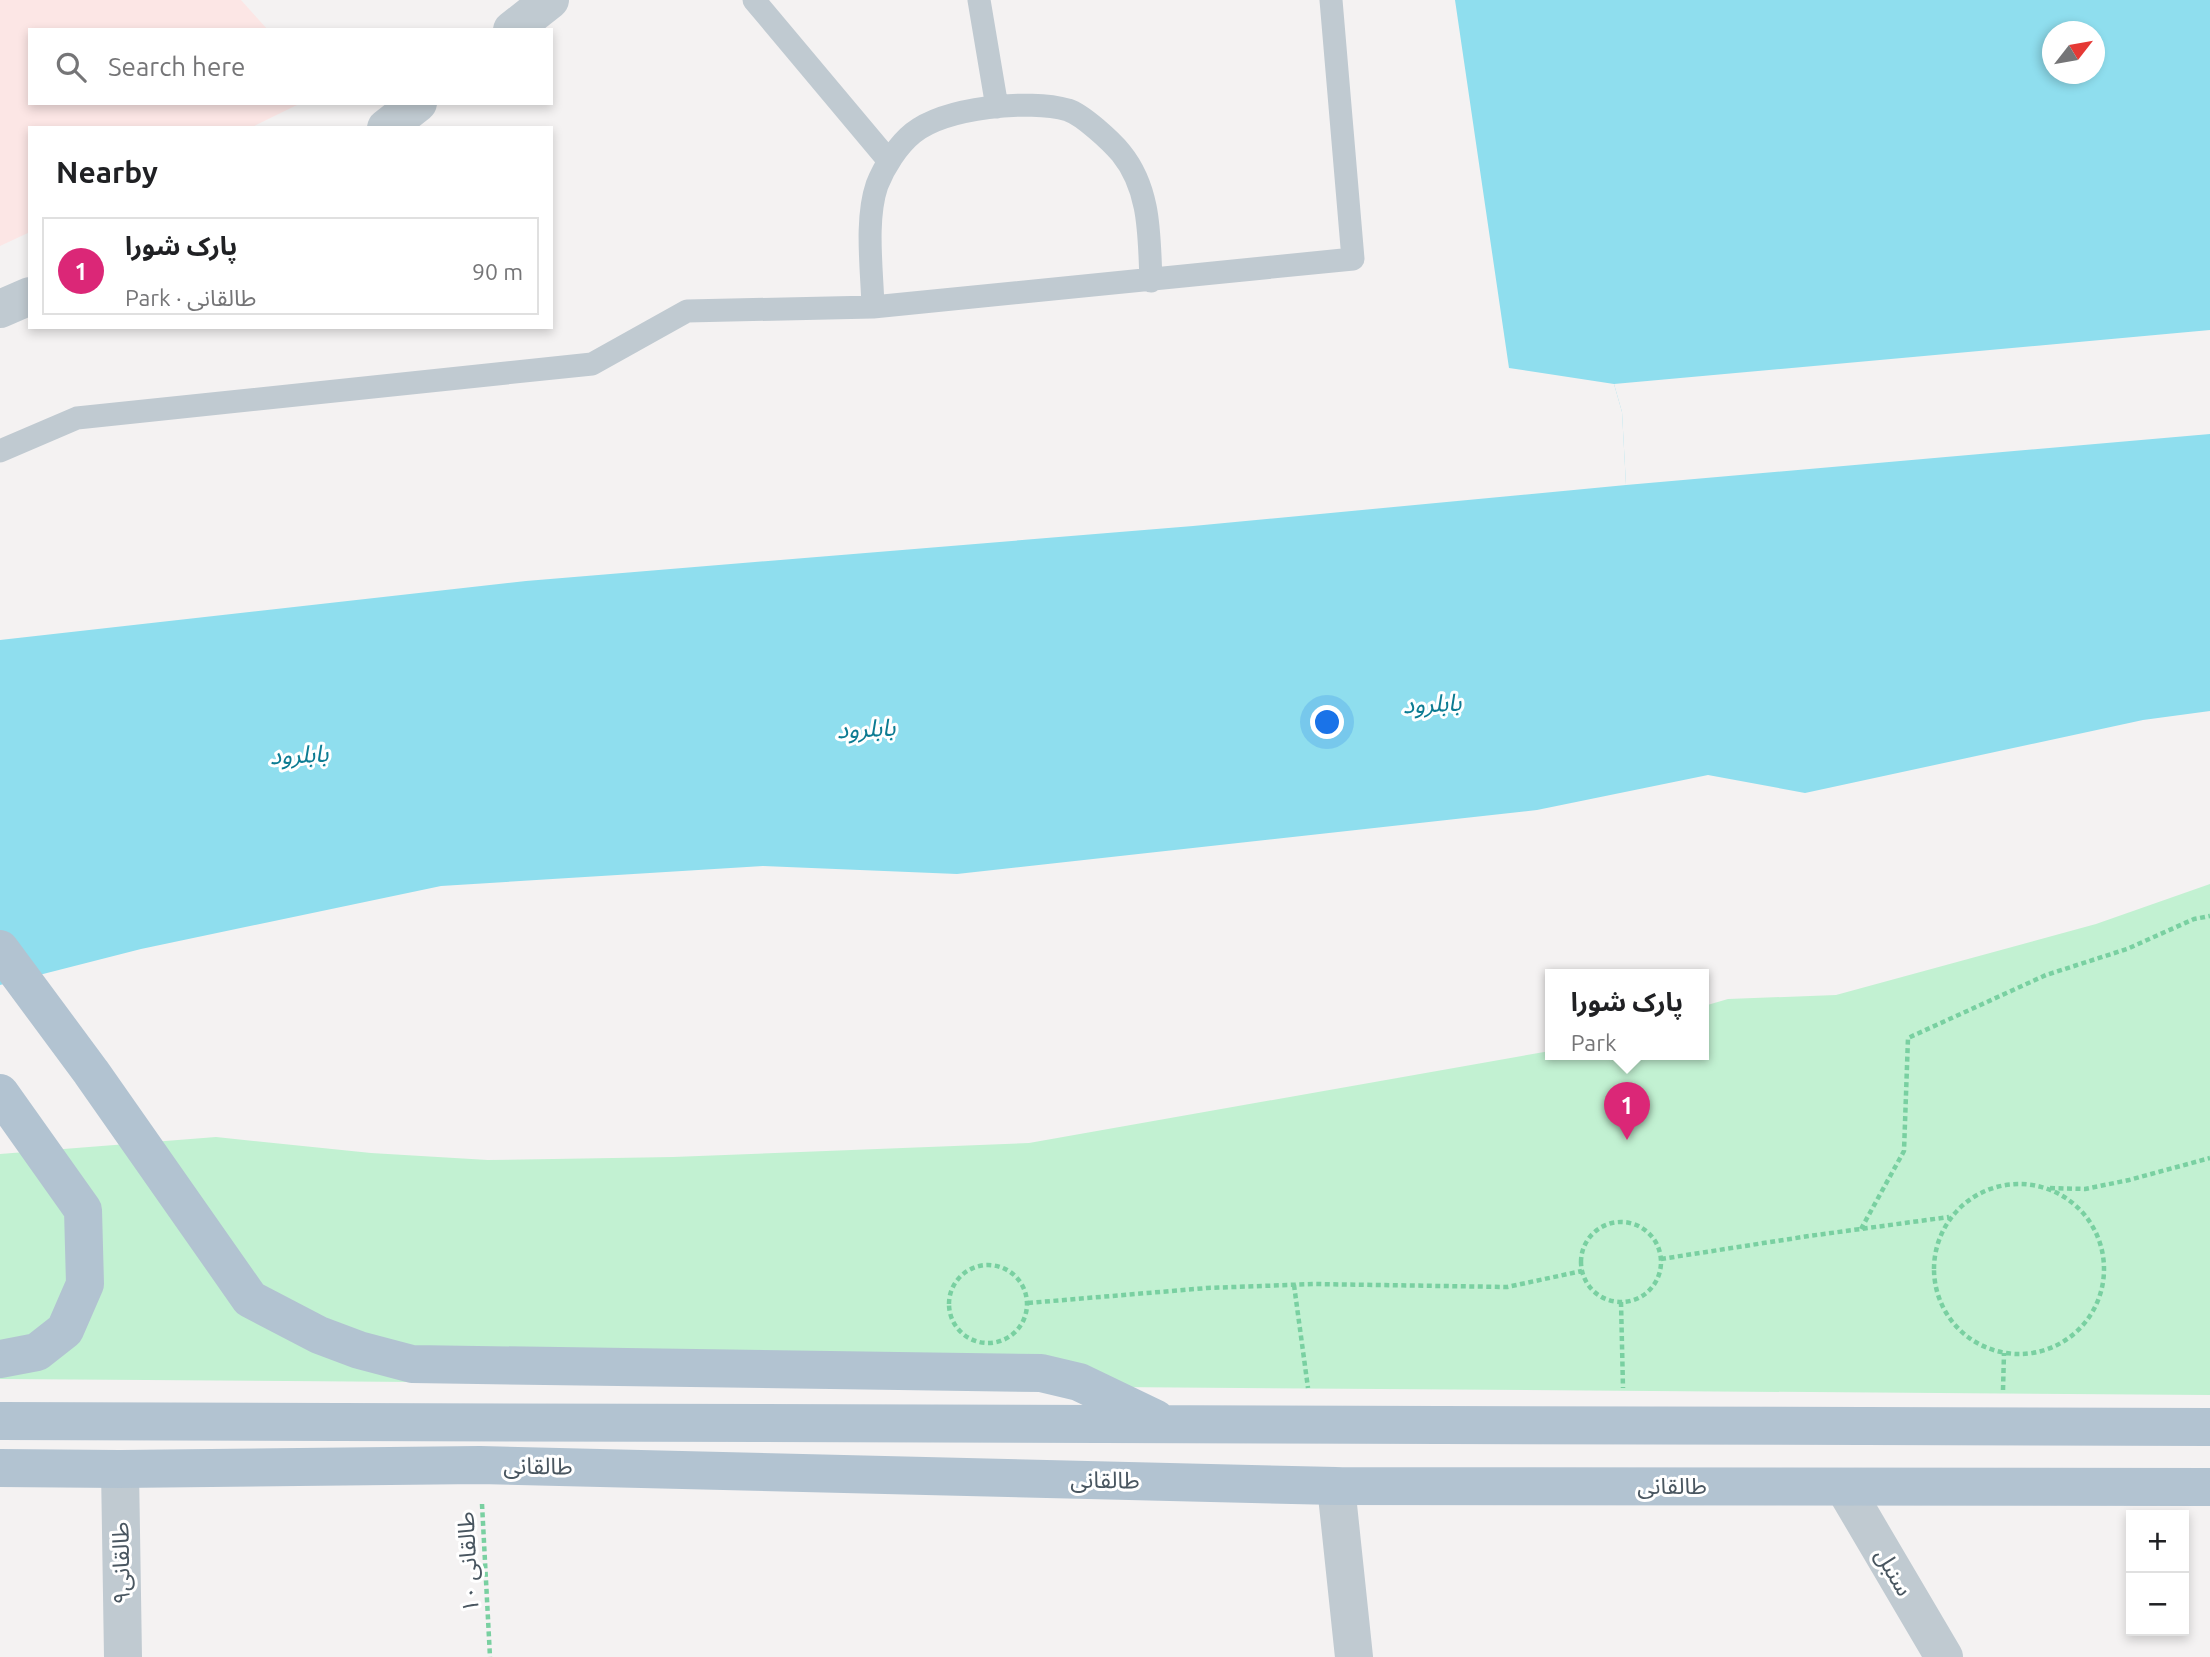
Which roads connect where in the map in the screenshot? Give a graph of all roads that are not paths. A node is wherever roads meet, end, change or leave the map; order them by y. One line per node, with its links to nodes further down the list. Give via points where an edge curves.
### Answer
1 (550, 0): 5 (street)
2 (754, 0): 9 (lane)
3 (979, 0): 7 (lane)
4 (1331, 0): 10 (lane, via 1353,259)
5 (515, 28)
6 (415, 105): 8 (street)
7 (997, 107): 9 (lane, via 953,113 913,132); 10 (lane, via 1070,110 1122,154 1147,206)
8 (389, 126)
9 (889, 161): 12 (lane, via 877,186 871,217)
10 (1152, 281): 12 (lane)
11 (28, 297): 13 (street)
12 (873, 307): 14 (lane, via 687,311 592,364 77,418)
13 (0, 309)
14 (0, 451)
15 (0, 949): 19 (main road, via 250,1298 319,1335 412,1364 1041,1373 1079,1382)
16 (0, 1093): 17 (main road, via 83,1210 85,1284 65,1329 37,1352)
17 (0, 1359)
18 (0, 1421): 19 (main road, طالقانی)
19 (1166, 1423): 20 (main road, طالقانی)
20 (2210, 1427)
21 (0, 1468): 22 (main road, طالقانی)
22 (120, 1469): 23 (main road, طالقانی, via 480,1465); 26 (street, طالقانی۹)
23 (1336, 1486): 24 (main road, طالقانی); 27 (street)
24 (1844, 1487): 25 (main road, طالقانی); 28 (street, سنبل)
25 (2210, 1488)
26 (123, 1657)
27 (1354, 1657)
28 (1944, 1657)

